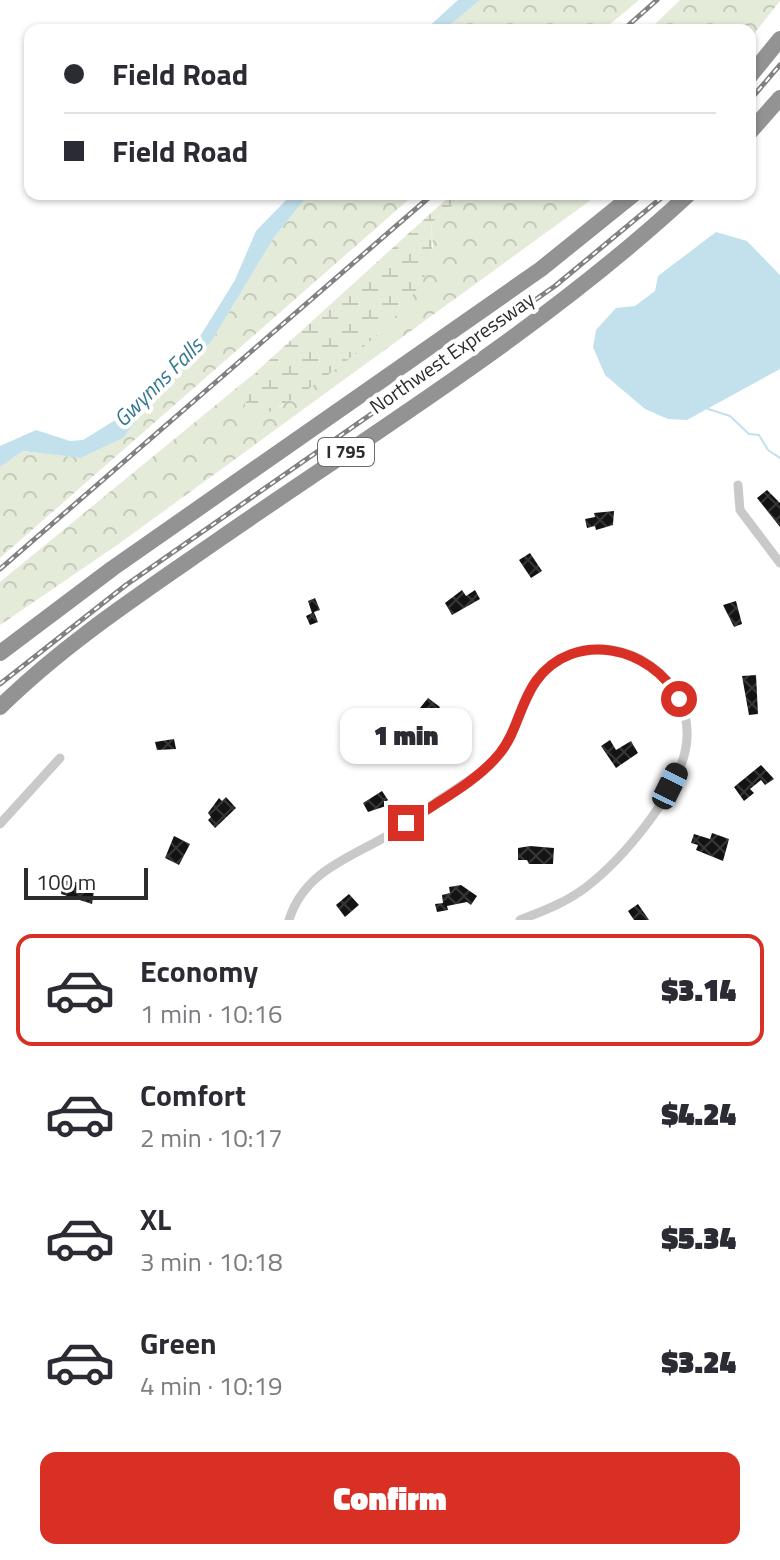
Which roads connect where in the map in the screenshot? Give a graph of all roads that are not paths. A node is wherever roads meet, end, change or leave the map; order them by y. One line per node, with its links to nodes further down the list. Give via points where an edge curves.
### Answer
1 (780, 39): 2 (highway)
2 (756, 69)
3 (780, 98): 4 (highway)
4 (756, 125)
5 (627, 200): 9 (highway, Northwest Expressway / I 795, via 541,269)
6 (682, 200): 10 (highway, Northwest Expressway / I 795, via 565,298 135,597)
7 (738, 485): 8 (street, via 740,510)
8 (780, 563)
9 (0, 653)
10 (0, 707)
11 (60, 758): 12 (street)
12 (0, 824)
13 (289, 920): 14 (street, via 300,895 321,872 406,823 491,763 509,739 530,690 551,665 585,650 633,655 659,671 679,699 686,733 683,759 650,818 607,868 572,897)
14 (520, 920)

